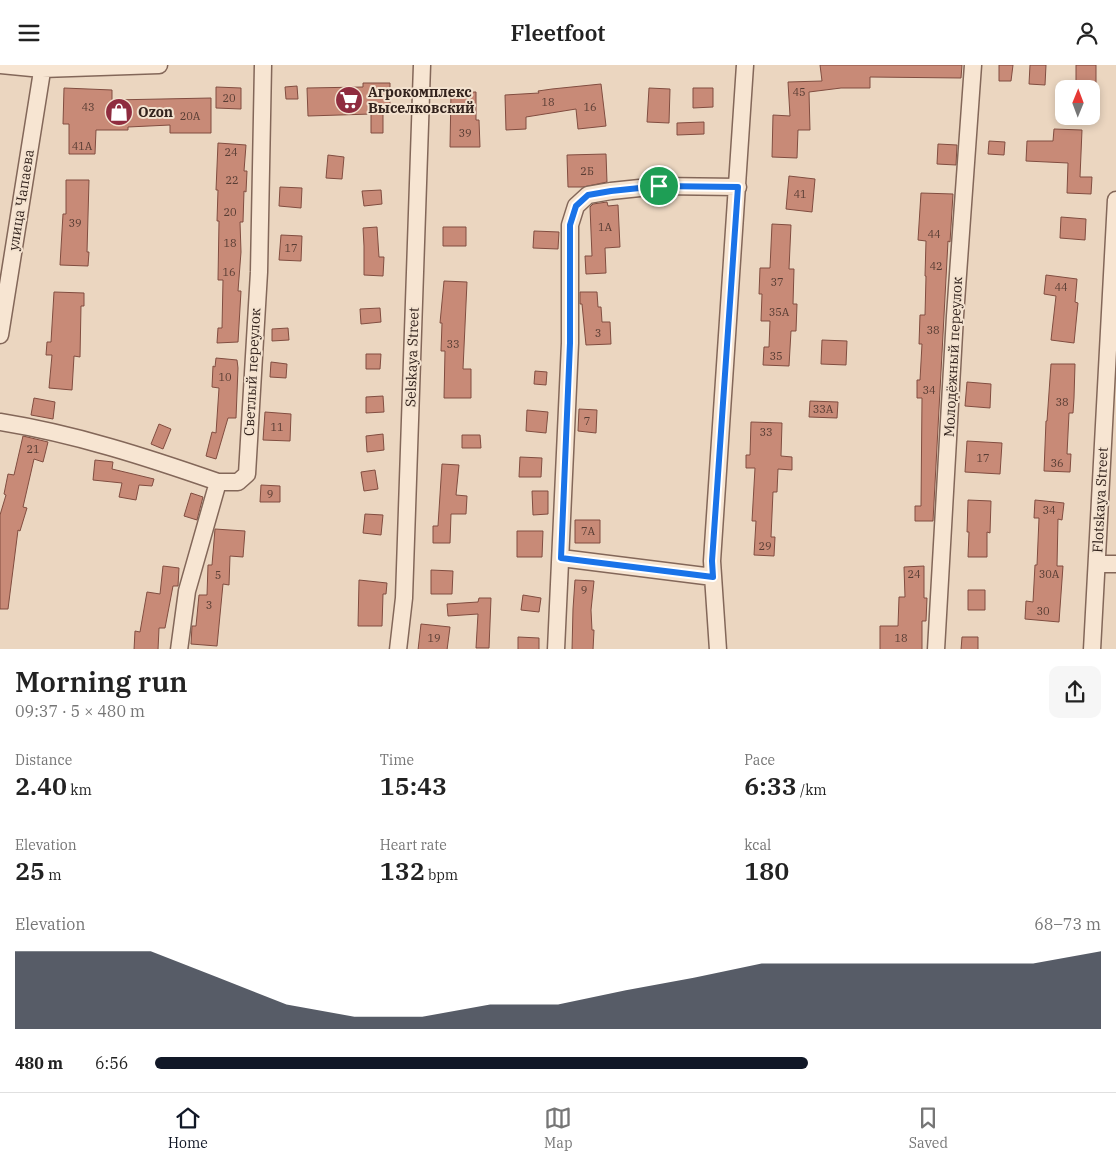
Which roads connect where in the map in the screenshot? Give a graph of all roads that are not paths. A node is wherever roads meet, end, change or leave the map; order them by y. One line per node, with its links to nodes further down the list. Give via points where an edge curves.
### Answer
1 (0, 65): 7 (street)
2 (159, 65): 7 (street)
3 (263, 65): 12 (street, Светлый переулок, via 258,272 247,474 238,482)
4 (422, 65): 18 (street, Selskaya Street, via 404,598)
5 (745, 65): 8 (street)
6 (972, 65): 21 (street, Молодёжный переулок)
7 (43, 67): 10 (street, улица Чапаева)
8 (738, 187): 13 (street, via 659,186 611,191 588,195 576,206 570,225 570,343); 16 (street)
9 (1116, 200): 14 (street, Flotskaya Street)
10 (0, 335)
11 (0, 422): 12 (street, via 88,440)
12 (218, 482): 17 (street, via 187,591)
13 (561, 558): 16 (street); 19 (street)
14 (1097, 563): 15 (street); 22 (street, Flotskaya Street)
15 (1116, 564)
16 (713, 577): 20 (street)
17 (179, 649)
18 (398, 649)
19 (556, 649)
20 (718, 649)
21 (936, 649)
22 (1092, 649)

